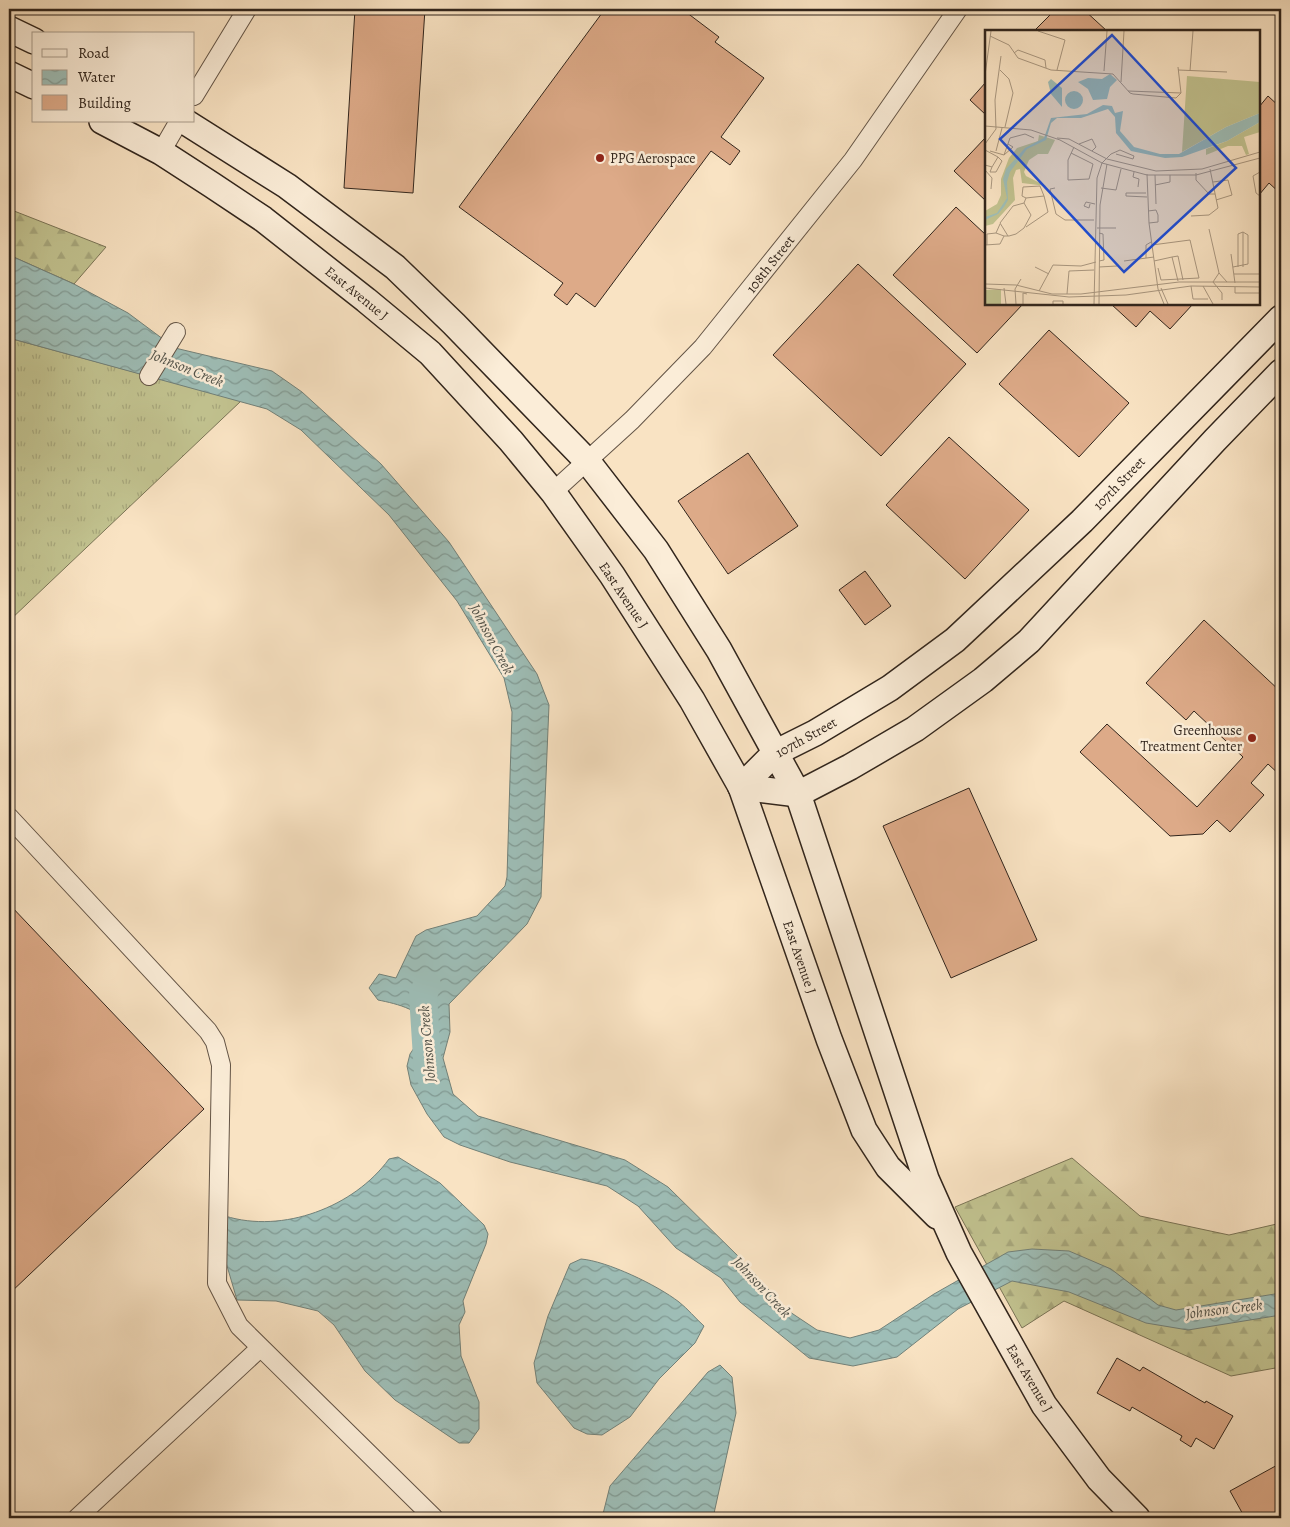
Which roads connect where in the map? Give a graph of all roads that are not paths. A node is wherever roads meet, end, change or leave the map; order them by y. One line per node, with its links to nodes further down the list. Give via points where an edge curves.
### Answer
1 (247, 9): 7 (street)
2 (958, 9): 16 (street, 108th Street, via 854,160 704,347)
3 (9, 29): 4 (street)
4 (32, 40)
5 (9, 74): 6 (street)
6 (32, 85)
7 (195, 94)
8 (104, 122): 11 (street, East Avenue J)
9 (178, 122): 11 (street)
10 (186, 122): 16 (street, East Avenue J, via 287,186 395,268)
11 (161, 152): 17 (street, East Avenue J, via 263,219 430,353)
12 (1281, 318): 18 (street, 107th Street, via 1082,521 955,640 890,688 815,733)
13 (176, 332): 15 (street)
14 (1281, 372): 20 (street, via 1029,641 984,680 915,729)
15 (149, 376)
16 (588, 462): 17 (street, 108th Street); 18 (street, East Avenue J, via 656,550 719,650)
17 (553, 492): 19 (street, East Avenue J, via 612,575 692,700)
18 (774, 753): 19 (street, 107th Street); 20 (street, East Avenue J)
19 (741, 787): 20 (street); 22 (street, East Avenue J, via 864,1130 888,1167)
20 (798, 794): 22 (street, East Avenue J, via 882,1053)
21 (9, 817): 23 (street, via 180,1000 215,1042 221,1065 218,1283 239,1326)
22 (944, 1222): 26 (street, East Avenue J, via 1044,1405 1100,1479)
23 (260, 1348): 24 (street); 25 (street)
24 (77, 1518)
25 (434, 1518)
26 (1137, 1518)

